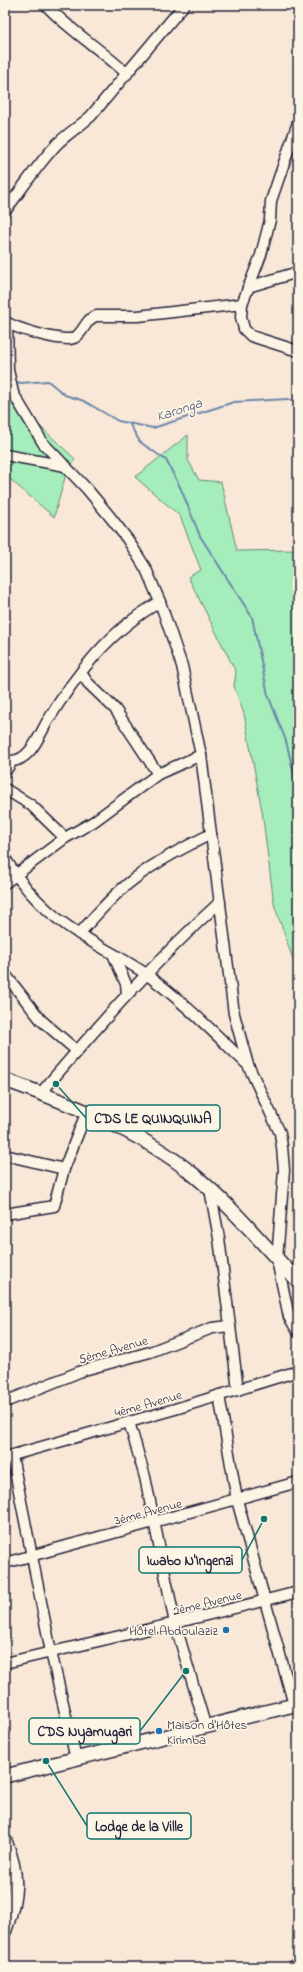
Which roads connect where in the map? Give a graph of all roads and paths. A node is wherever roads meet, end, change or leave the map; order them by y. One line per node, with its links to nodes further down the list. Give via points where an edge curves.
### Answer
1 (46, 5): 3 (street)
2 (184, 5): 3 (street)
3 (127, 74): 5 (street, via 91,116 58,142)
4 (298, 122): 7 (street, via 271,201 270,220 261,255)
5 (5, 212)
6 (298, 272): 7 (street)
7 (248, 287): 8 (street)
8 (242, 304): 9 (street, via 138,316 96,316 90,319 73,339 32,332); 10 (street, via 240,322 251,336)
9 (6, 322): 11 (street)
10 (298, 351)
11 (7, 384): 13 (street, via 43,443)
12 (5, 455): 13 (street)
13 (66, 466): 14 (street, via 128,540 146,569)
14 (160, 602): 15 (street, via 129,621 112,636); 16 (street, via 182,666)
15 (81, 673): 17 (street, via 48,721 34,747 16,761 12,761); 18 (street, via 115,709)
16 (201, 755): 18 (street); 20 (street)
17 (5, 772)
18 (158, 774): 21 (street, via 93,822)
19 (5, 789): 21 (street, via 31,805)
20 (212, 834): 25 (street); 26 (street, via 165,858 134,879 102,908)
21 (66, 838): 23 (street)
22 (5, 858): 23 (street)
23 (16, 876): 24 (street); 26 (street, via 43,905)
24 (5, 883)
25 (220, 902): 29 (street, via 186,933); 32 (street, via 234,1014)
26 (79, 934): 27 (street)
27 (113, 954): 29 (street); 30 (street, via 126,984)
28 (5, 974): 31 (street, via 41,1020)
29 (147, 975): 30 (street); 32 (street, via 185,1005)
30 (127, 993): 31 (street)
31 (77, 1051): 34 (street)
32 (248, 1065): 40 (street, via 280,1133 284,1170)
33 (5, 1080): 34 (main road)
34 (40, 1094): 35 (main road)
35 (87, 1111): 37 (street); 38 (main road, via 162,1152)
36 (5, 1155): 37 (street)
37 (64, 1169): 39 (street, via 54,1206)
38 (210, 1189): 40 (main road); 42 (street)
39 (5, 1214)
40 (277, 1260): 41 (main road); 43 (street, via 289,1317)
41 (298, 1282)
42 (230, 1326): 45 (street); 47 (street, 5ème Avenue, via 212,1328 150,1352 84,1370)
43 (298, 1332)
44 (298, 1371): 45 (street, 4ème Avenue)
45 (238, 1390): 46 (street, 4ème Avenue)
46 (219, 1395): 48 (street, 4ème Avenue); 51 (street)
47 (5, 1402)
48 (130, 1422): 49 (street, 4ème Avenue); 52 (street)
49 (8, 1457): 53 (street)
50 (298, 1482): 51 (street, 3ème Avenue)
51 (237, 1500): 52 (street, 3ème Avenue); 56 (street)
52 (154, 1523): 53 (street, 3ème Avenue); 57 (street)
53 (31, 1557): 54 (street, 3ème Avenue); 58 (street)
54 (5, 1563)
55 (298, 1592): 56 (street, 2ème Avenue)
56 (265, 1601): 57 (street, 2ème Avenue); 60 (street)
57 (175, 1624): 58 (street, 2ème Avenue); 61 (street)
58 (51, 1652): 59 (street, 2ème Avenue); 62 (street)
59 (5, 1663)
60 (296, 1704): 61 (main road)
61 (205, 1725): 62 (main road)
62 (76, 1759): 63 (main road)
63 (5, 1776)
64 (5, 1840): 65 (main road, via 16,1880 12,1909)
65 (5, 1930)
66 (298, 1962): 67 (street)
67 (292, 1967)

